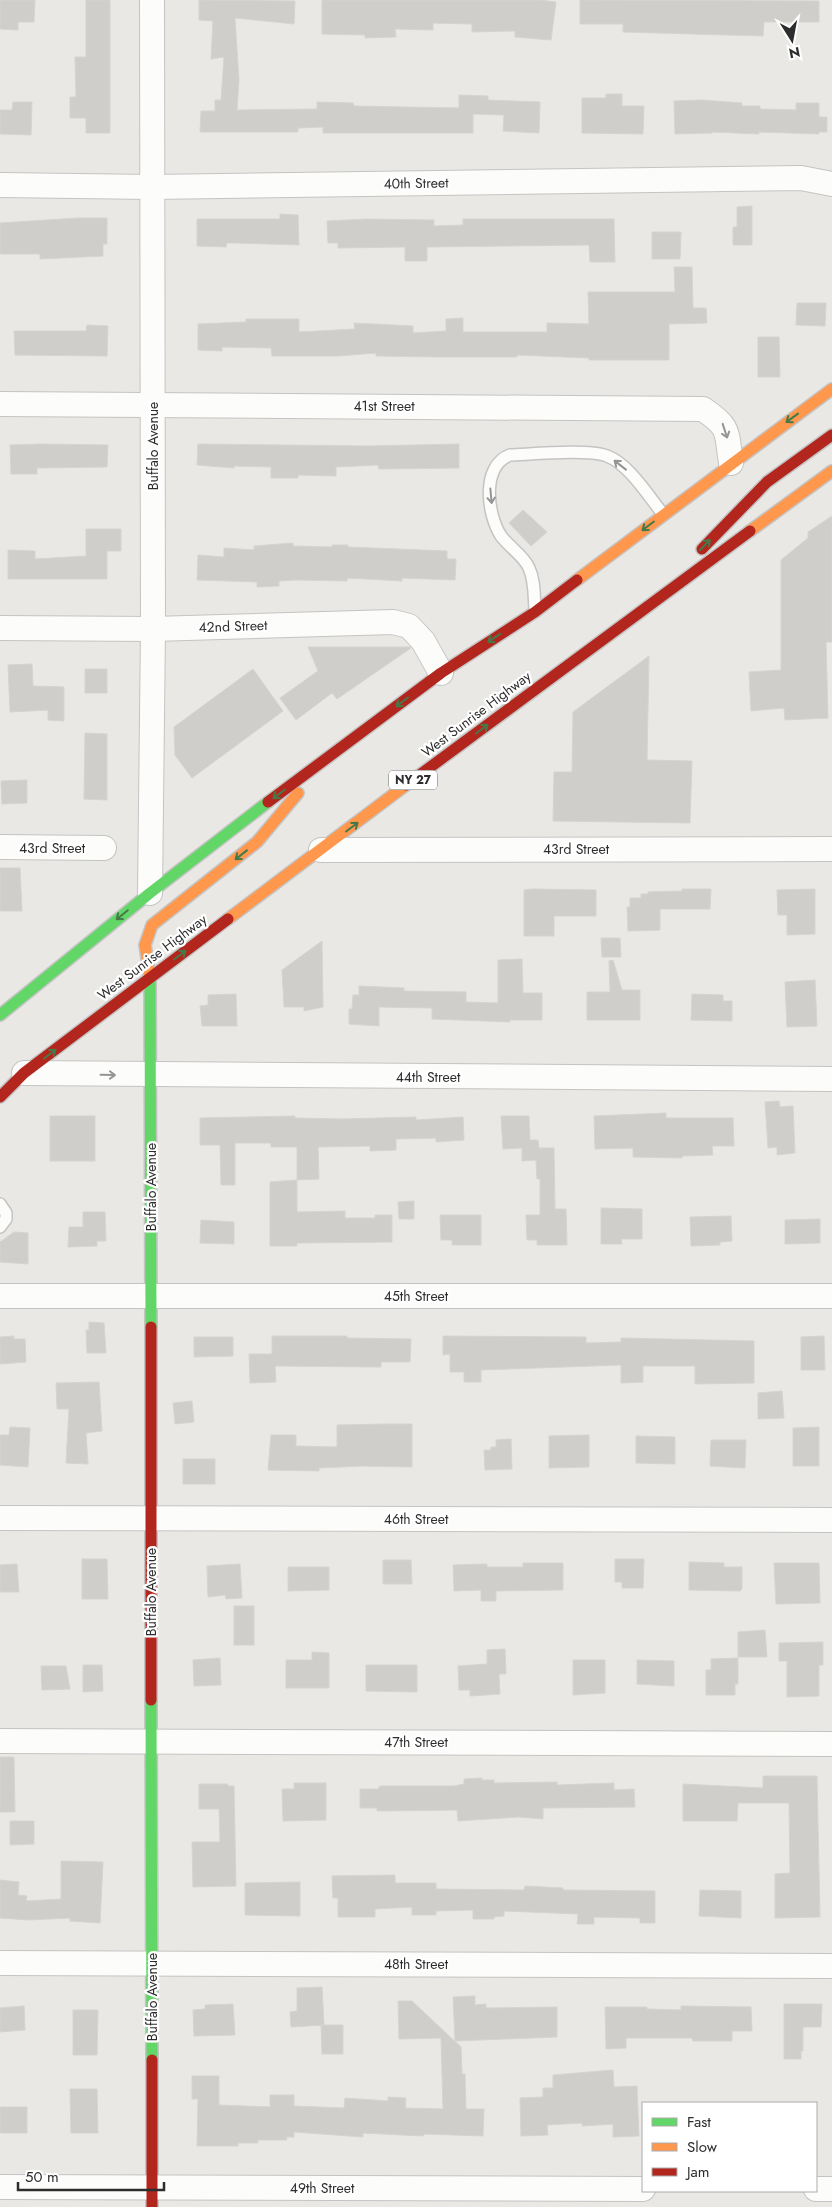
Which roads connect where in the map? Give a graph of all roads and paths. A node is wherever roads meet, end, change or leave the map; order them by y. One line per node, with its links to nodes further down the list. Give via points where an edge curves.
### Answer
1 (152, 0): 4 (street, Buffalo Avenue)
2 (832, 184): 4 (street, 40th Street, via 801,178)
3 (0, 185): 4 (street, 40th Street)
4 (152, 186): 7 (street, Buffalo Avenue)
5 (832, 389): 9 (main road, one-way to 9)
6 (0, 404): 7 (street, 41st Street)
7 (153, 404): 9 (street, 41st Street, one-way to 9, via 703,409 721,421 726,430); 15 (street, Buffalo Avenue)
8 (832, 435): 12 (main road, one-way to 8, via 767,482)
9 (730, 463): 11 (main road)
10 (832, 471): 12 (main road, West Sunrise Highway / NY 27)
11 (663, 514): 13 (main road, one-way to 13); 13 (lane, one-way to 13, via 629,472 608,456 585,453 501,458 492,474 493,515 500,535 528,566)
12 (647, 605): 21 (main road, West Sunrise Highway / NY 27, one-way to 12)
13 (535, 612): 16 (main road, one-way to 16)
14 (0, 628): 15 (street, 42nd Street)
15 (153, 628): 16 (street, 42nd Street, via 394,622 409,626 423,641); 22 (street, Buffalo Avenue)
16 (441, 673): 17 (main road, one-way to 17)
17 (331, 754): 22 (main road, one-way to 22); 23 (main road, Buffalo Avenue, one-way to 23, via 257,842 152,925 145,937 144,948)
18 (0, 847): 19 (street, 43rd Street)
19 (104, 848)
20 (832, 849): 21 (street, 43rd Street)
21 (321, 850): 23 (main road, West Sunrise Highway / NY 27, one-way to 21)
22 (150, 893): 24 (main road, one-way to 24)
23 (150, 977): 25 (main road, West Sunrise Highway / NY 27, one-way to 23); 26 (main road, Buffalo Avenue)
24 (1, 1013)
25 (24, 1073): 26 (street, 44th Street, one-way to 26); 28 (main road, West Sunrise Highway / NY 27)
26 (150, 1075): 27 (street, 44th Street); 32 (main road, Buffalo Avenue)
27 (832, 1079)
28 (0, 1097)
29 (0, 1204): 30 (lane, via 6,1219)
30 (0, 1228)
31 (0, 1296): 32 (street, 45th Street)
32 (151, 1296): 33 (street, 45th Street); 35 (main road, Buffalo Avenue)
33 (832, 1296)
34 (0, 1518): 35 (street, 46th Street)
35 (151, 1518): 36 (street, 46th Street); 38 (main road, Buffalo Avenue)
36 (832, 1520)
37 (0, 1741): 38 (street, 47th Street)
38 (152, 1741): 39 (street, 47th Street); 41 (main road, Buffalo Avenue)
39 (832, 1744)
40 (0, 1963): 41 (street, 48th Street)
41 (152, 1963): 42 (street, 48th Street); 47 (main road, Buffalo Avenue)
42 (832, 1966)
43 (0, 2187): 47 (street, 49th Street)
44 (642, 2189): 47 (street, 49th Street)
45 (817, 2189): 46 (street)
46 (832, 2189)
47 (152, 2197)

